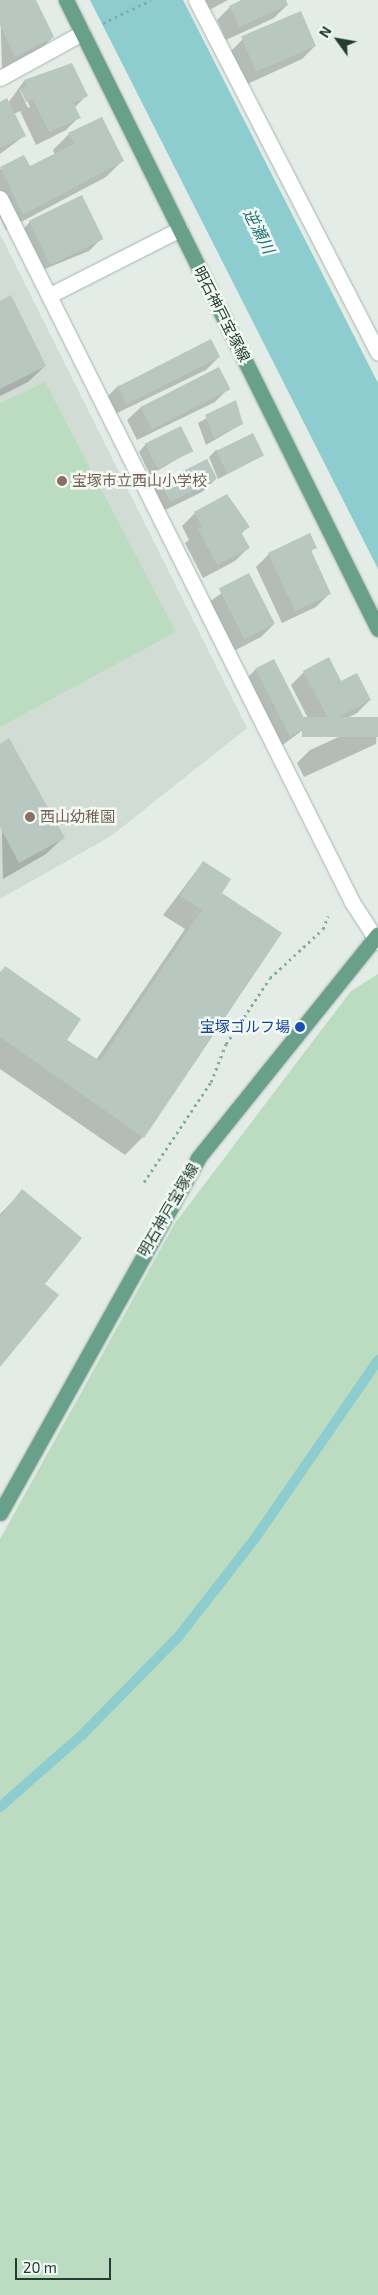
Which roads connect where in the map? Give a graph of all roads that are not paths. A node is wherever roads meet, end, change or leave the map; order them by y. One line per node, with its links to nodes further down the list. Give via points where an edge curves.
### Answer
1 (66, 0): 3 (main road, 明石神戸宝塚線)
2 (196, 0): 8 (street)
3 (82, 33): 4 (street); 6 (main road, 明石神戸宝塚線)
4 (0, 78)
5 (0, 198): 7 (street)
6 (180, 229): 7 (street); 9 (main road, 明石神戸宝塚線)
7 (50, 295): 10 (street, via 352,902)
8 (378, 353)
9 (378, 629)
10 (377, 938): 11 (main road, 明石神戸宝塚線, via 198,1158)
11 (0, 1513)

